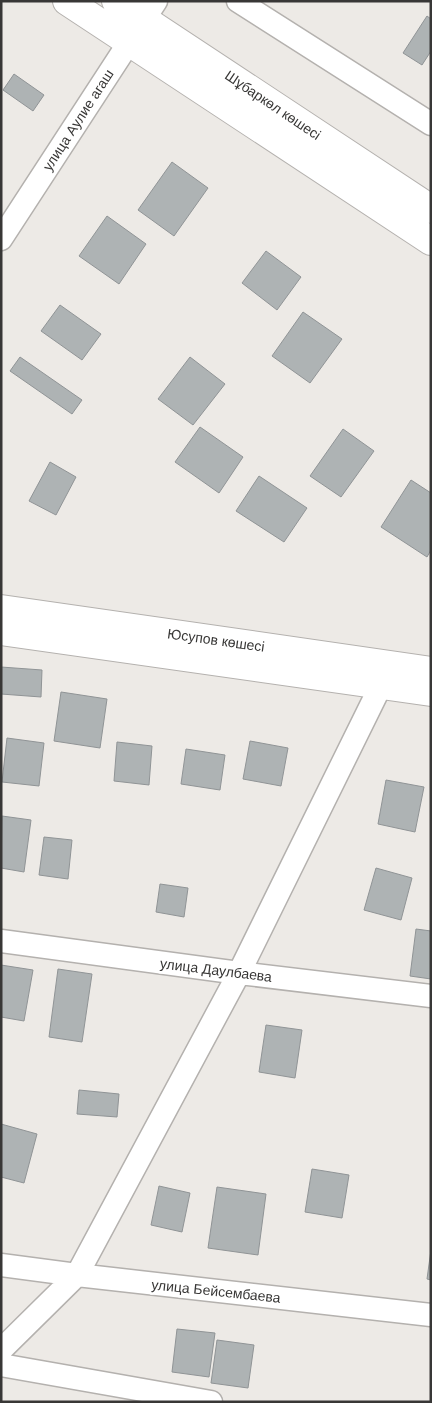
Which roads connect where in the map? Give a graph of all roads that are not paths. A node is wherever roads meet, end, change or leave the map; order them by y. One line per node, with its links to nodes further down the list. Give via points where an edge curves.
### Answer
1 (67, 1): 5 (street, Шұбаркөл көшесі)
2 (116, 1): 4 (street, Шұбаркөл көшесі)
3 (238, 1): 6 (street)
4 (150, 10): 5 (street, улица Аулие агаш); 7 (street, Шұбаркөл көшесі)
5 (128, 42): 8 (street, улица Аулие агаш); 9 (street, Шұбаркөл көшесі)
6 (431, 124)
7 (431, 209)
8 (1, 239)
9 (431, 241)
10 (1, 609): 13 (street, Юсупов көшесі)
11 (1, 632): 13 (street, Юсупов көшесі)
12 (431, 671): 13 (street, Юсупов көшесі)
13 (386, 676): 14 (street, Юсупов көшесі); 16 (street)
14 (431, 692)
15 (1, 941): 16 (street, улица Даулбаева)
16 (239, 973): 17 (street, улица Даулбаева); 19 (street)
17 (431, 996)
18 (1, 1265): 19 (street, улица Бейсембаева)
19 (77, 1275): 20 (street, улица Бейсембаева); 21 (street)
20 (431, 1316)
21 (1, 1350)
22 (1, 1365): 23 (street)
23 (211, 1402)

